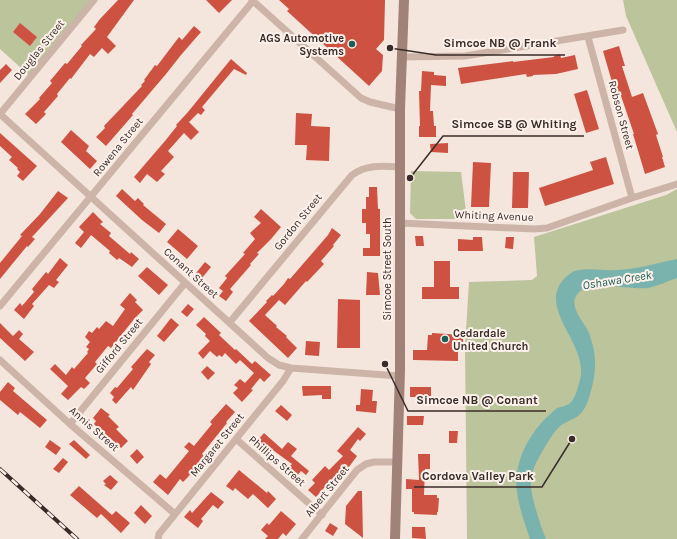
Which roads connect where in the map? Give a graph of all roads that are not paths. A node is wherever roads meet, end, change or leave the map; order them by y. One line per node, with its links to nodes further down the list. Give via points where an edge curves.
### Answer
1 (94, 0): 8 (street, Douglas Street)
2 (252, 0): 7 (street, via 361,98); 11 (street, Rowena Street)
3 (404, 0): 6 (main road, Simcoe Street South)
4 (623, 30): 5 (street)
5 (588, 37): 6 (street, via 465,56); 12 (street, Robson Street)
6 (402, 57): 7 (main road, Simcoe Street South)
7 (400, 109): 9 (main road, Simcoe Street South)
8 (0, 114): 11 (street, Conant Street)
9 (400, 167): 13 (main road, Simcoe Street South); 16 (street, Gordon Street, via 366,168 352,175)
10 (677, 184): 12 (street, Whiting Avenue)
11 (91, 198): 14 (street, Conant Street); 15 (street, Rowena Street)
12 (632, 198): 13 (street, Whiting Avenue, via 547,228)
13 (400, 223): 19 (main road, Simcoe Street South)
14 (185, 283): 16 (street, Conant Street); 20 (street, Gifford Street)
15 (0, 306)
16 (230, 322): 18 (street, Conant Street, via 268,358 279,365)
17 (0, 360): 20 (street, Annis Street)
18 (291, 368): 19 (street, Conant Street); 21 (street, Margaret Street, via 284,381)
19 (399, 376): 22 (main road, Simcoe Street South)
20 (70, 424): 23 (street, Annis Street)
21 (236, 439): 23 (street, Margaret Street); 24 (street, Phillips Street)
22 (397, 462): 24 (street, Albert Street, via 374,462 357,470); 27 (main road, Simcoe Street South)
23 (175, 514): 25 (street, Margaret Street)
24 (322, 515): 26 (street, Albert Street)
25 (159, 536)
26 (302, 539)
27 (395, 539)

